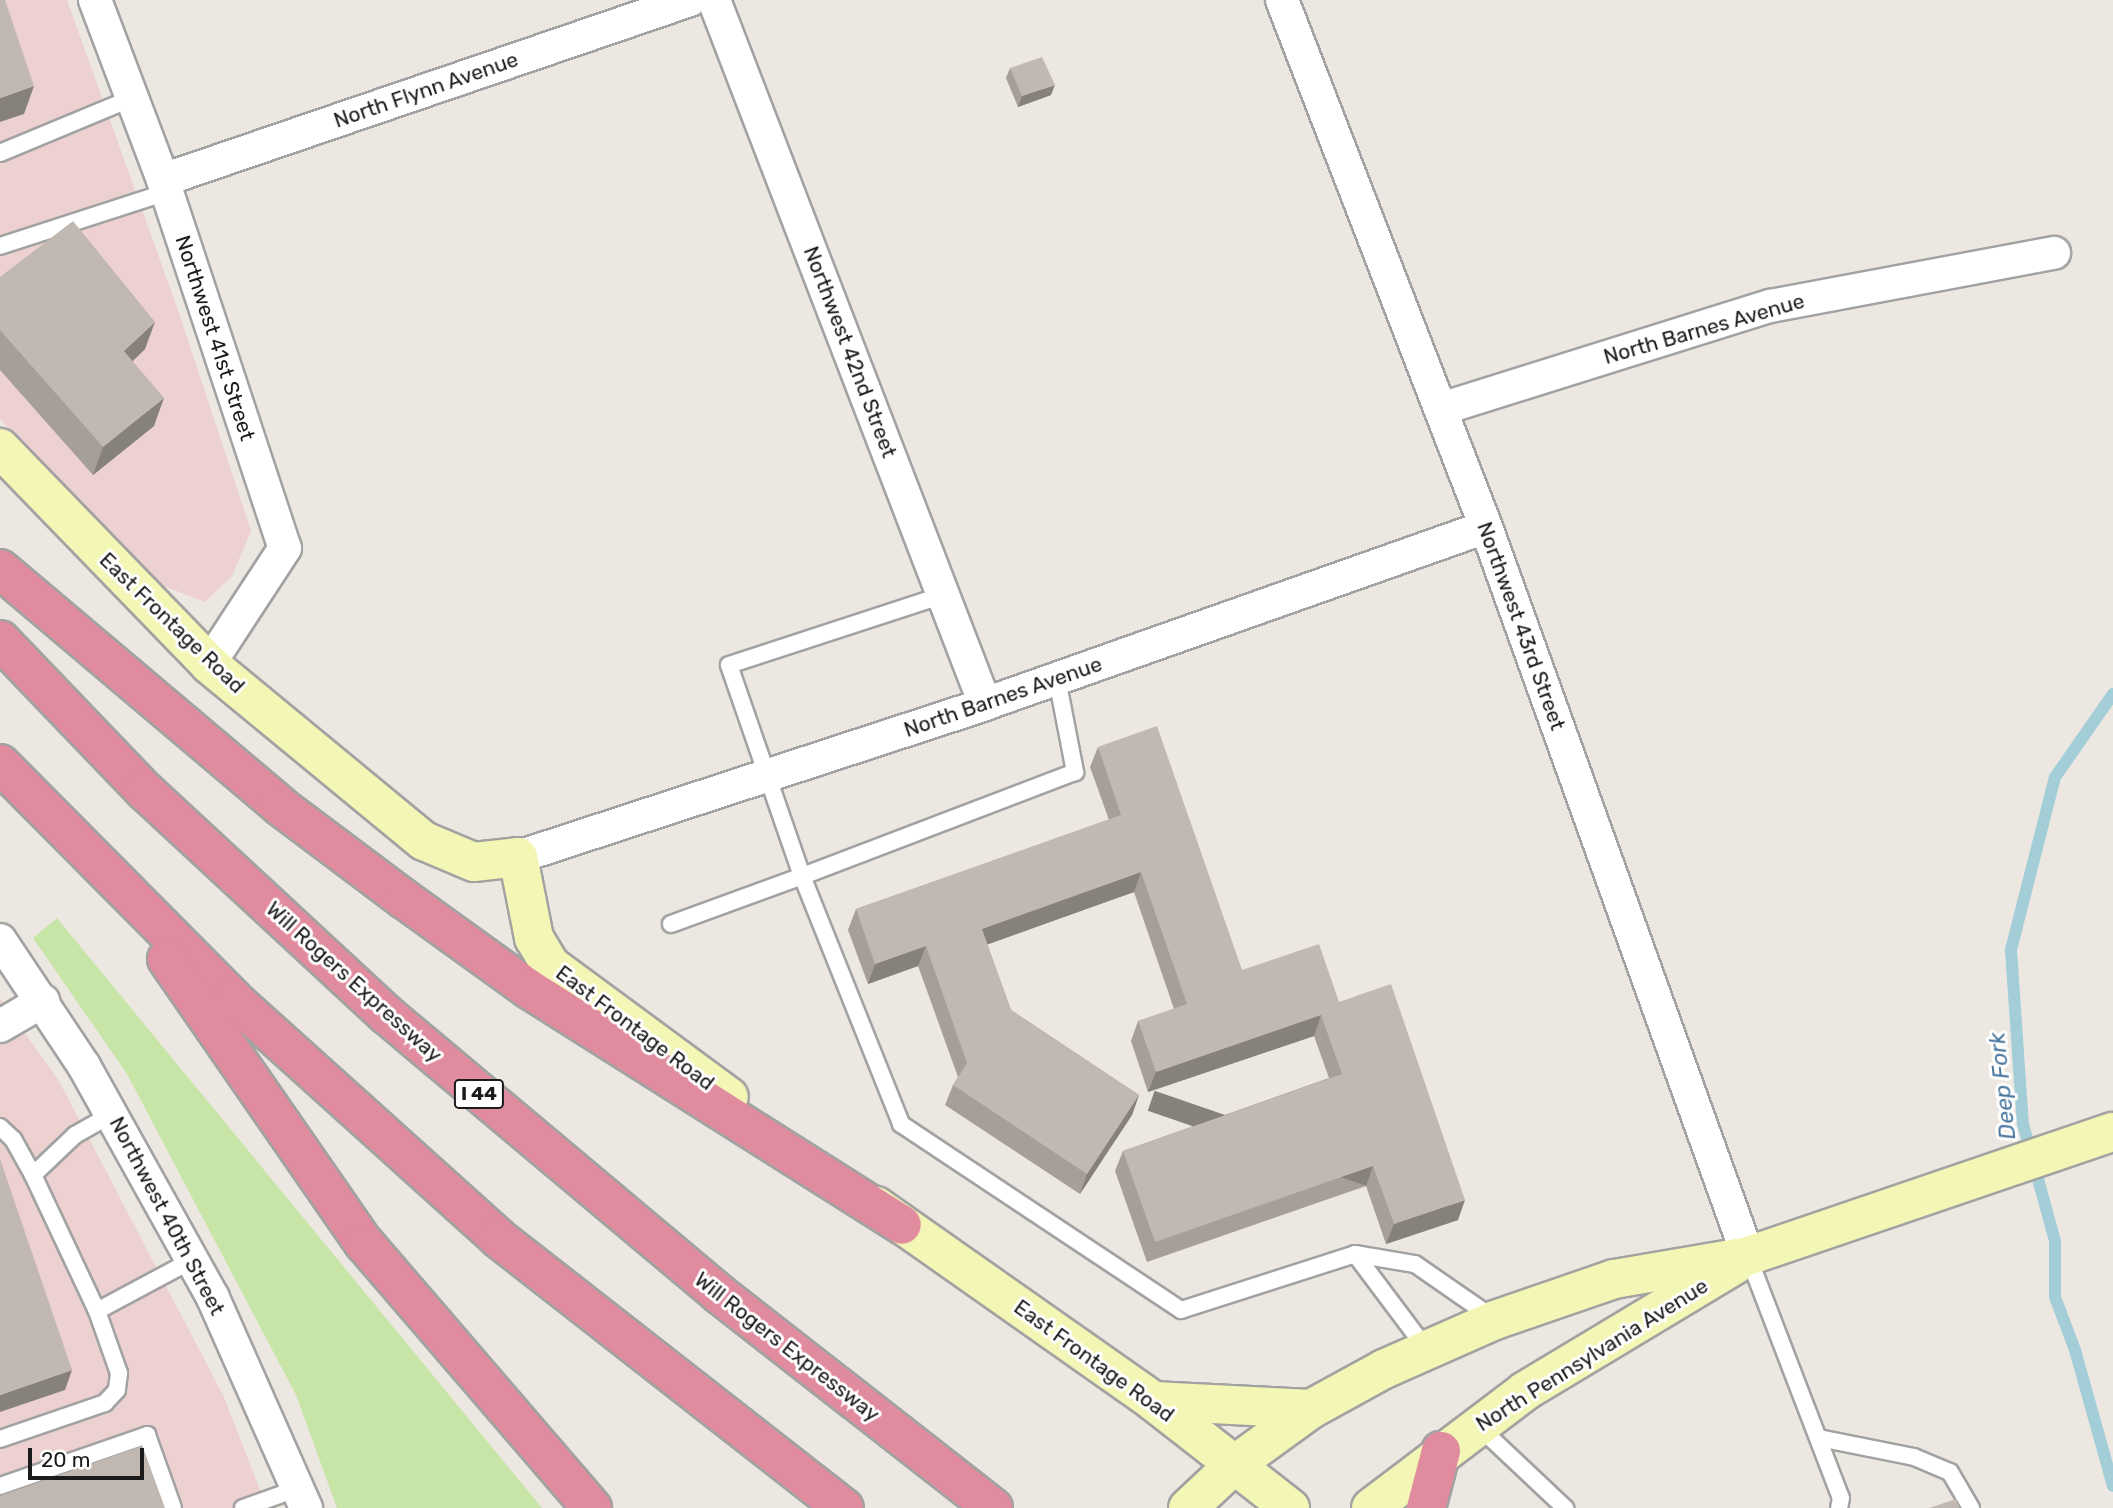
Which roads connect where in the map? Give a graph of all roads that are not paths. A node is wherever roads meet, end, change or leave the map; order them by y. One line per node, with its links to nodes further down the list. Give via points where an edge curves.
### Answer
1 (95, 0): 5 (street, Northwest 41st Street)
2 (690, 0): 7 (street, North Flynn Avenue)
3 (714, 0): 14 (street, Northwest 42nd Street)
4 (1282, 0): 10 (street, Northwest 43rd Street)
5 (132, 98): 6 (lane); 7 (street, Northwest 41st Street)
6 (0, 153)
7 (165, 186): 8 (lane); 16 (street, Northwest 41st Street, via 285,548)
8 (0, 246)
9 (2054, 253): 10 (street, North Barnes Avenue, via 1770,306)
10 (1441, 409): 12 (street, Northwest 43rd Street)
11 (0, 448): 16 (main road, East Frontage Road)
12 (1486, 527): 17 (street, North Barnes Avenue); 34 (street, Northwest 43rd Street)
13 (0, 569): 32 (highway, via 280,806 449,932 528,989)
14 (943, 595): 18 (street, Northwest 42nd Street); 20 (lane, via 729,664)
15 (0, 640): 52 (highway, Will Rogers Expressway / I 44, via 145,791 387,1015 718,1293)
16 (209, 664): 21 (main road, East Frontage Road, via 424,841 474,862)
17 (1057, 679): 18 (street, North Barnes Avenue); 22 (lane, via 1075,772)
18 (985, 704): 20 (street, North Barnes Avenue)
19 (0, 764): 23 (highway)
20 (766, 776): 21 (street, North Barnes Avenue); 22 (lane)
21 (517, 857): 32 (main road, East Frontage Road, via 534,938 550,965)
22 (802, 876): 24 (lane); 33 (lane, via 901,1124 1181,1310)
23 (116, 885): 50 (highway, via 365,1242); 51 (highway, via 233,999 498,1237)
24 (671, 924)
25 (0, 940): 26 (street, Northwest 40th Street)
26 (43, 1001): 27 (street); 28 (street, Northwest 40th Street)
27 (0, 1026)
28 (112, 1114): 31 (lane, via 75,1135); 35 (street, Northwest 40th Street)
29 (0, 1127): 31 (lane, via 13,1139)
30 (2096, 1137): 34 (main road, North Pennsylvania Avenue)
31 (33, 1175): 36 (lane)
32 (902, 1225): 39 (main road, East Frontage Road)
33 (1355, 1254): 37 (lane, via 1415,1264); 38 (lane)
34 (1748, 1256): 37 (main road, North Pennsylvania Avenue, via 1614,1279); 41 (main road, North Pennsylvania Avenue, via 1536,1384); 42 (lane)
35 (192, 1260): 36 (lane); 47 (street, Northwest 40th Street, via 262,1399)
36 (97, 1311): 43 (lane, via 119,1373 117,1390 105,1403)
37 (1496, 1320): 38 (main road, North Pennsylvania Avenue)
38 (1427, 1350): 40 (main road, North Pennsylvania Avenue)
39 (1153, 1401): 40 (main road); 45 (main road, East Frontage Road)
40 (1311, 1409): 45 (main road, North Pennsylvania Avenue)
41 (1478, 1425): 44 (main road, North Pennsylvania Avenue); 58 (lane)
42 (1819, 1438): 59 (lane, via 1841,1498); 60 (lane, via 1914,1457 1950,1472)
43 (0, 1439)
44 (1441, 1451): 56 (main road, North Pennsylvania Avenue); 57 (highway)
45 (1234, 1465): 53 (main road, North Pennsylvania Avenue); 54 (main road); 55 (main road, East Frontage Road)
46 (0, 1486): 48 (lane, via 147,1434)
47 (303, 1498): 49 (lane)
48 (173, 1508)
49 (243, 1508)
50 (592, 1508)
51 (844, 1508)
52 (993, 1508)
53 (1188, 1508)
54 (1245, 1508)
55 (1290, 1508)
56 (1371, 1508)
57 (1426, 1508)
58 (1565, 1508)
59 (1839, 1508)
60 (1971, 1508)

